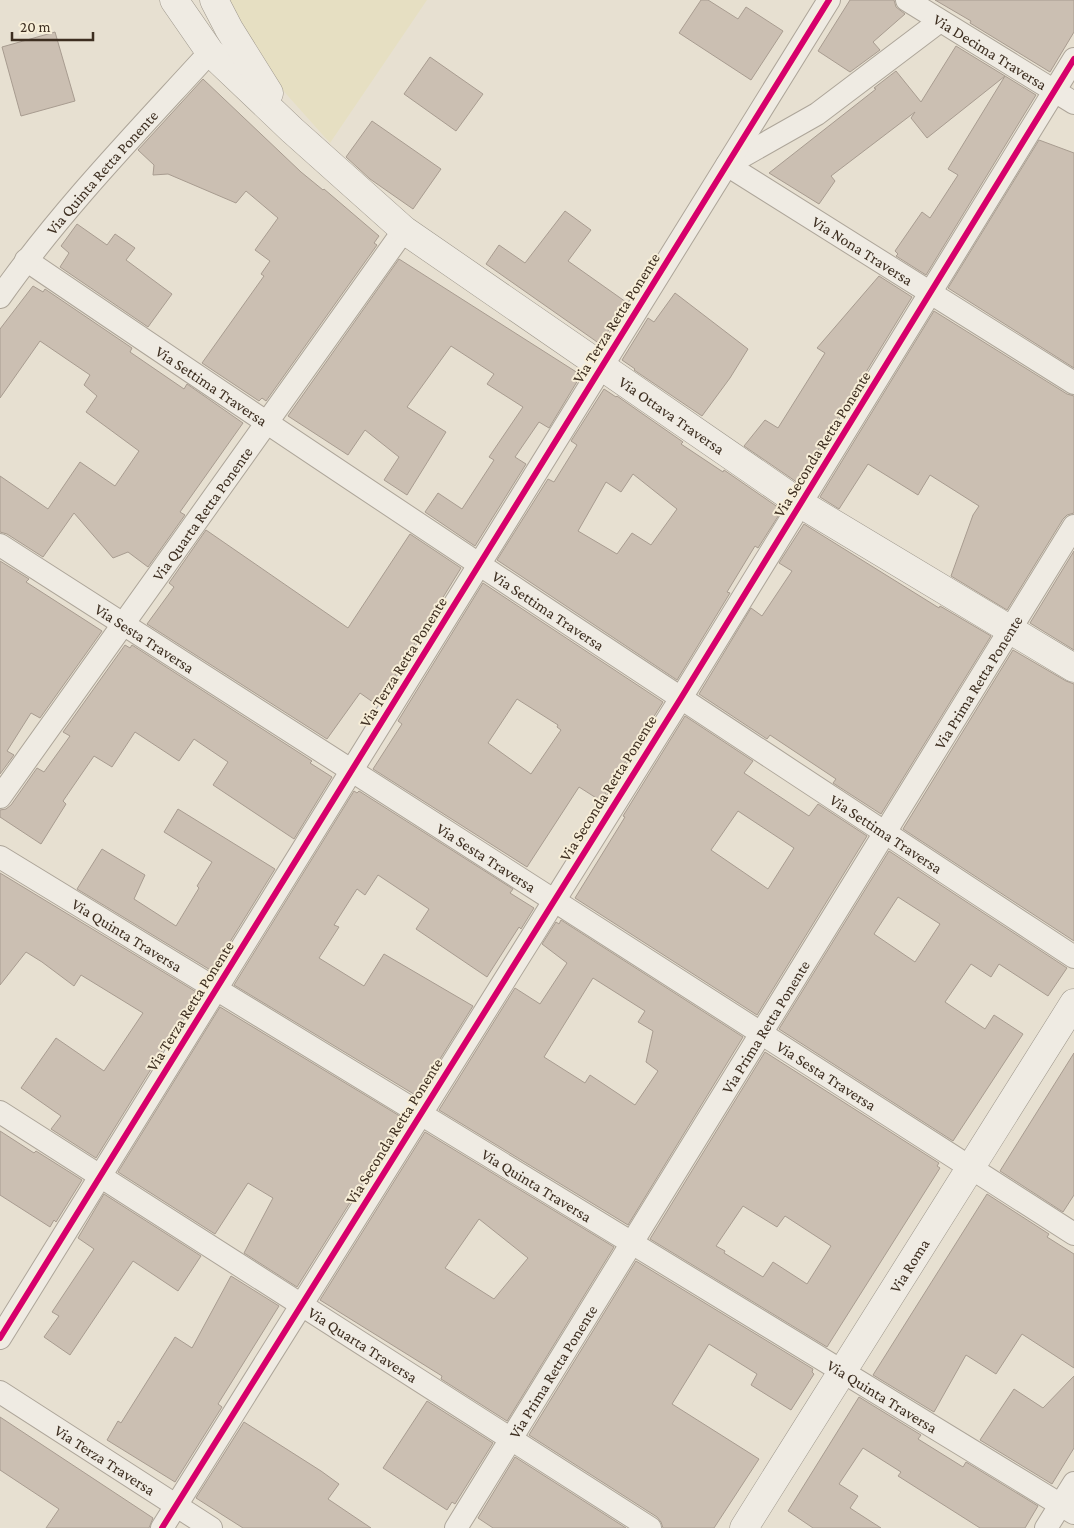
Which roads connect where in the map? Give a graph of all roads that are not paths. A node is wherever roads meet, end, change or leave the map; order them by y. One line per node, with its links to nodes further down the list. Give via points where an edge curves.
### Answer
1 (174, 0): 6 (street)
2 (214, 0): 10 (street, via 237,44)
3 (829, 0): 11 (street, Via Terza Retta Ponente)
4 (907, 0): 5 (street, Via Decima Traversa)
5 (940, 21): 8 (street, Via Decima Traversa); 11 (street, via 817,114)
6 (210, 52): 10 (street); 13 (street, Via Quinta Retta Ponente)
7 (1074, 60): 8 (street, Via Seconda Retta Ponente)
8 (1054, 91): 9 (street, Via Decima Traversa); 14 (street, Via Seconda Retta Ponente)
9 (1074, 103)
10 (292, 130): 12 (street, Via Ottava Traversa)
11 (727, 165): 14 (street, Via Nona Traversa); 16 (street, Via Terza Retta Ponente)
12 (404, 230): 16 (street, Via Ottava Traversa); 18 (street, Via Quarta Retta Ponente)
13 (26, 260): 15 (street, Via Quinta Retta Ponente); 18 (street, Via Settima Traversa)
14 (930, 293): 17 (street, Via Nona Traversa); 19 (street, Via Seconda Retta Ponente)
15 (0, 297)
16 (602, 367): 19 (street, Via Ottava Traversa); 22 (street, Via Terza Retta Ponente)
17 (1074, 383)
18 (266, 423): 22 (street, Via Settima Traversa); 23 (street, Via Quarta Retta Ponente)
19 (801, 504): 24 (street, Via Ottava Traversa); 26 (street, Via Seconda Retta Ponente)
20 (1074, 526): 24 (street, Via Prima Retta Ponente)
21 (0, 545): 23 (street, Via Sesta Traversa)
22 (479, 565): 26 (street, Via Settima Traversa); 27 (street, Via Terza Retta Ponente)
23 (123, 624): 27 (street, Via Sesta Traversa); 28 (street, Via Quarta Retta Ponente)
24 (1011, 629): 25 (street, Via Ottava Traversa); 29 (street, Via Prima Retta Ponente)
25 (1074, 668)
26 (681, 698): 29 (street, Via Settima Traversa); 31 (street, Via Seconda Retta Ponente)
27 (352, 771): 31 (street, Via Sesta Traversa); 33 (street, Via Terza Retta Ponente)
28 (0, 797)
29 (885, 833): 32 (street, Via Settima Traversa); 35 (street, Via Prima Retta Ponente)
30 (0, 857): 33 (street, Via Quinta Traversa)
31 (554, 901): 35 (street, Via Sesta Traversa); 37 (street, Via Seconda Retta Ponente)
32 (1074, 957)
33 (217, 989): 37 (street, Via Quinta Traversa); 39 (street, Via Terza Retta Ponente)
34 (1074, 1003): 38 (street, Via Roma)
35 (761, 1034): 38 (street, Via Sesta Traversa); 41 (street, Via Prima Retta Ponente)
36 (0, 1112): 39 (street, Via Quarta Traversa)
37 (421, 1113): 41 (street, Via Quinta Traversa); 42 (street, Via Seconda Retta Ponente)
38 (970, 1167): 40 (street, Via Sesta Traversa); 44 (street, Via Roma)
39 (100, 1177): 42 (street, Via Quarta Traversa); 43 (street, Via Terza Retta Ponente)
40 (1074, 1234)
41 (632, 1243): 44 (street, Via Quinta Traversa); 46 (street, Via Prima Retta Ponente)
42 (301, 1305): 46 (street, Via Quarta Traversa); 48 (street, Via Seconda Retta Ponente)
43 (0, 1338)
44 (843, 1372): 49 (street, Via Quinta Traversa); 54 (street, Via Roma)
45 (0, 1392): 48 (street, Via Terza Traversa)
46 (511, 1439): 52 (street, Via Prima Retta Ponente); 53 (street, Via Quarta Traversa)
47 (1074, 1483): 49 (street)
48 (176, 1506): 50 (street, Via Seconda Retta Ponente); 51 (street, Via Terza Traversa)
49 (1067, 1509): 55 (street)
50 (162, 1528)
51 (211, 1528)
52 (456, 1528)
53 (650, 1528)
54 (744, 1528)
55 (1046, 1528)

